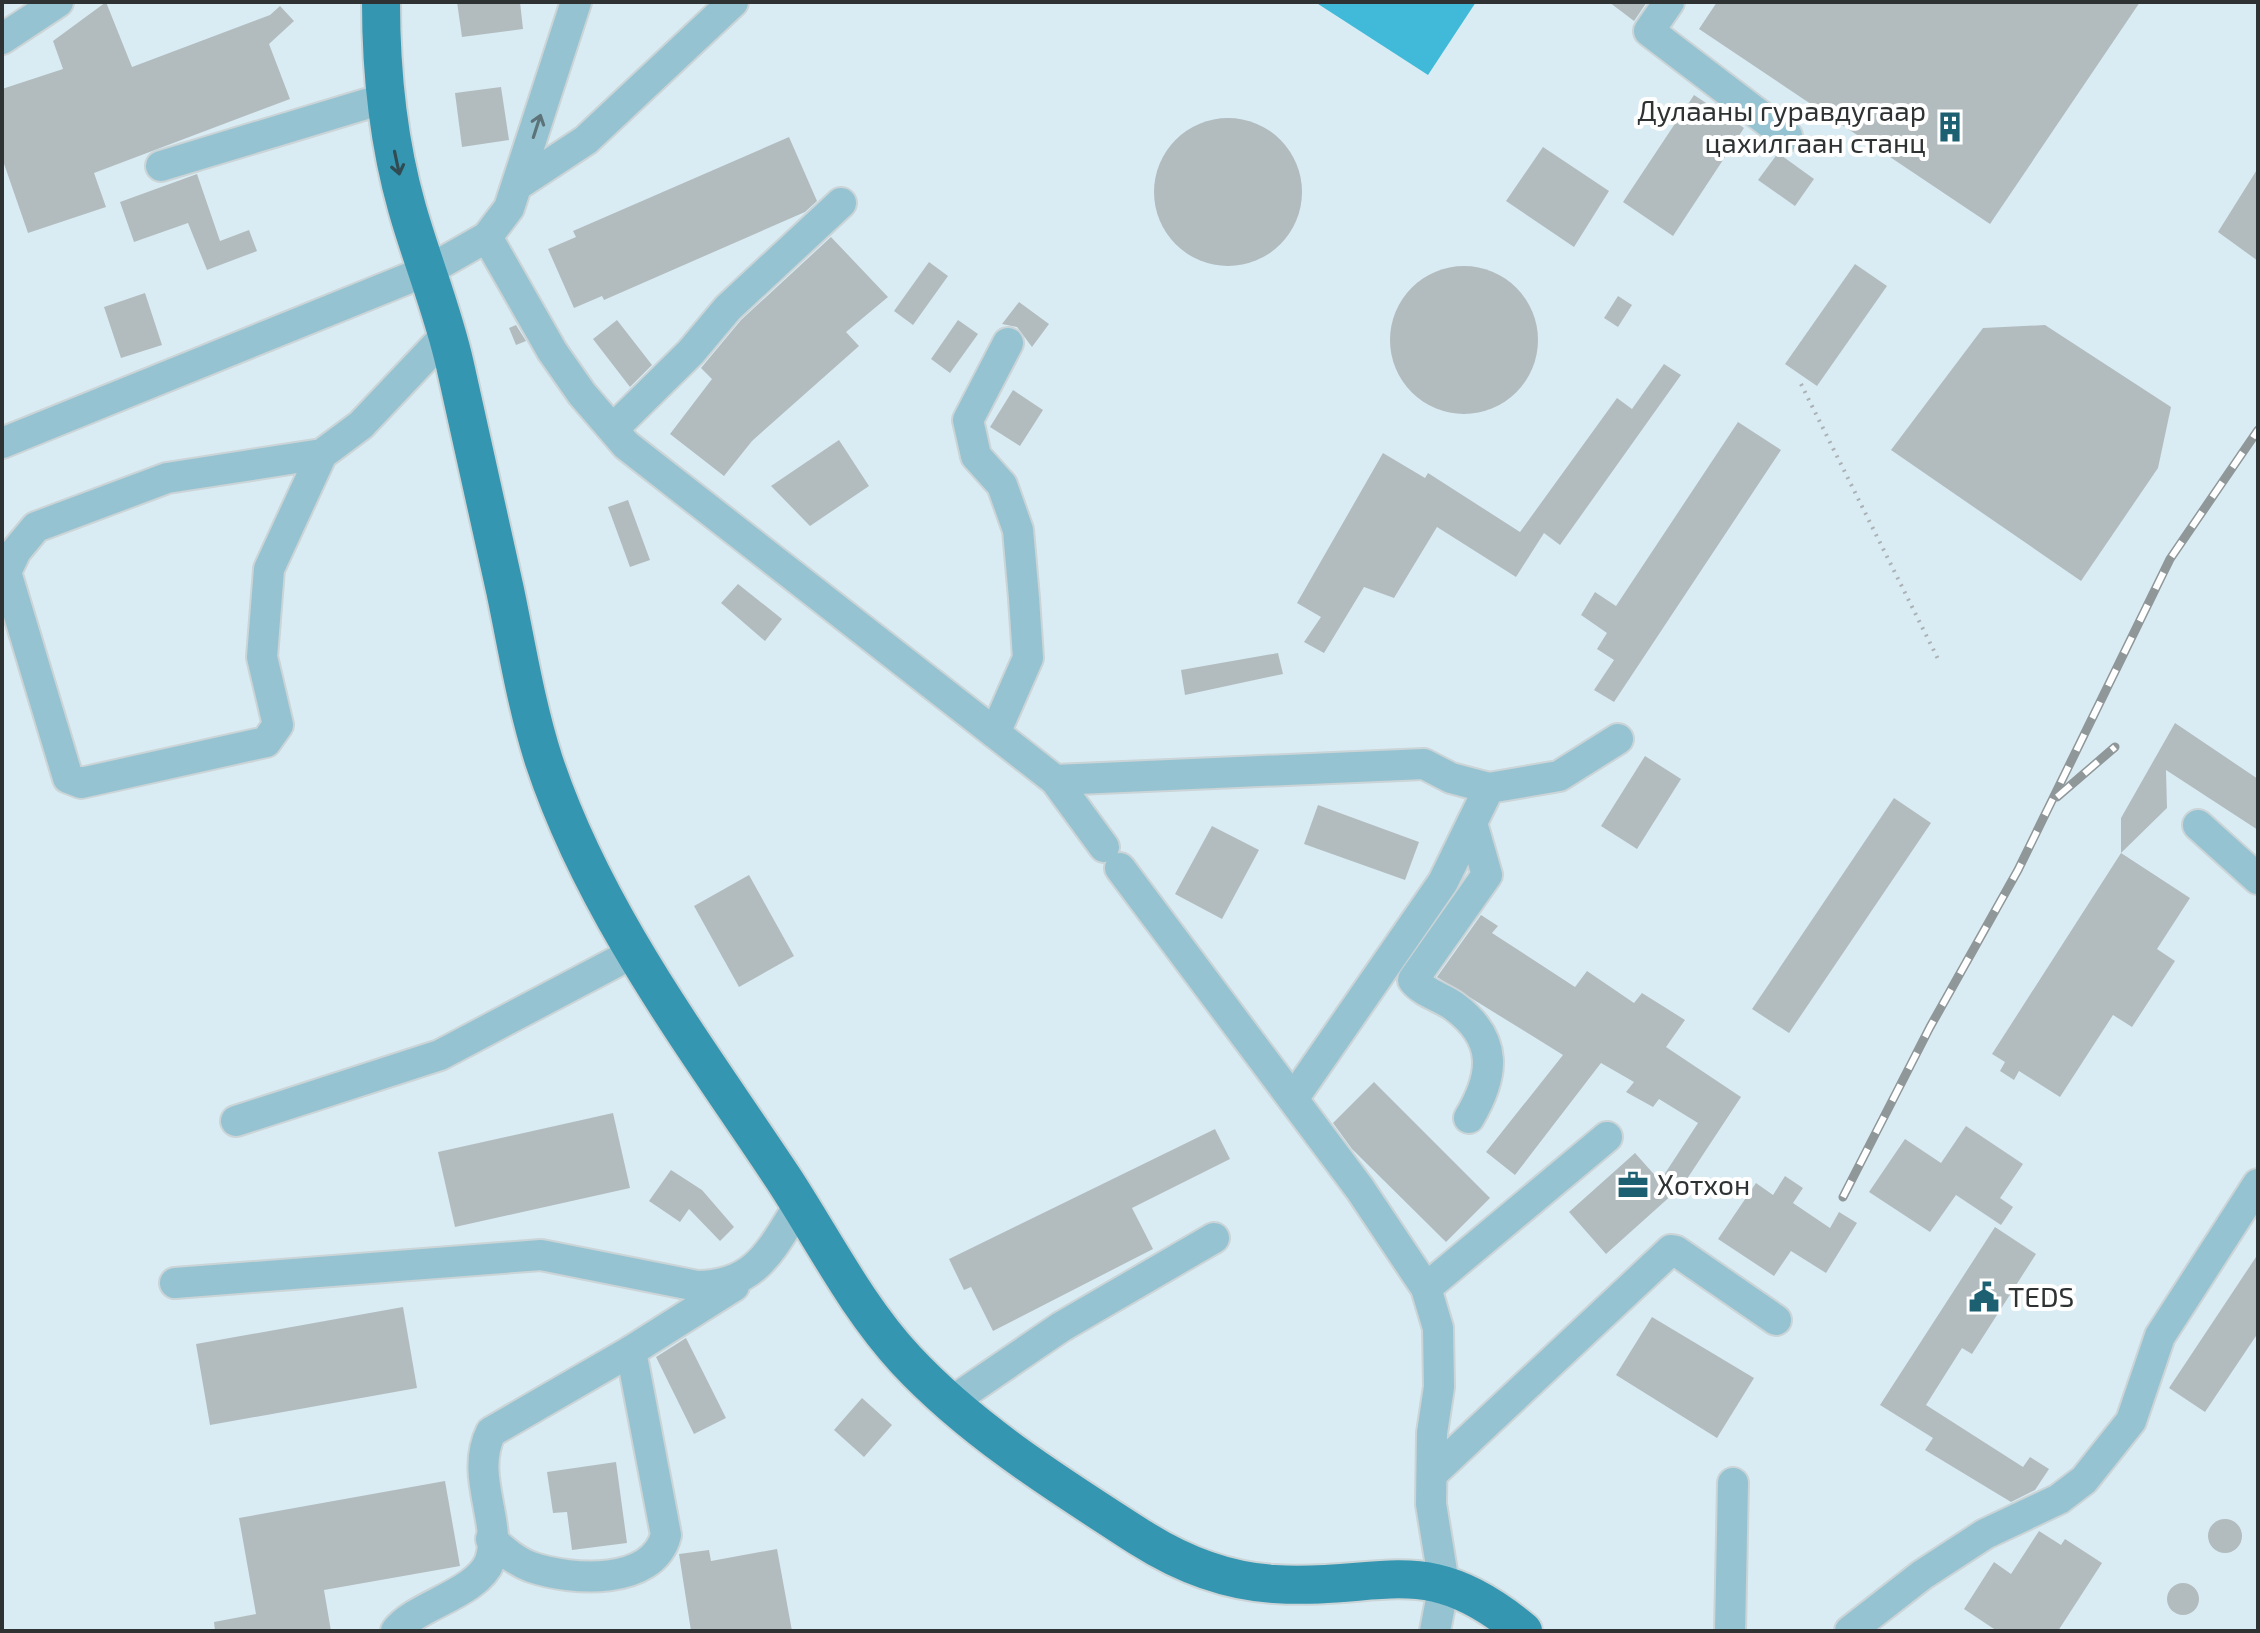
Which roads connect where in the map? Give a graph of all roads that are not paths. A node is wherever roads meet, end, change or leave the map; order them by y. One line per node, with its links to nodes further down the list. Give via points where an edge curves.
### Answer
1 (58, 2): 6 (street)
2 (381, 2): 7 (main road)
3 (576, 2): 10 (street, one-way to 3)
4 (733, 2): 10 (street, via 586,140)
5 (1669, 2): 8 (street, via 1649,31)
6 (2, 39)
7 (386, 98): 9 (street); 13 (main road, one-way to 13, via 404,198)
8 (1787, 136)
9 (161, 166)
10 (519, 184): 12 (street)
11 (841, 203): 16 (street, via 728,308)
12 (487, 237): 13 (street); 16 (street, via 552,351)
13 (429, 270): 14 (main road); 17 (street)
14 (448, 333): 18 (street, via 361,425); 26 (main road, via 545,764 578,846)
15 (1008, 343): 19 (street, via 968,420 976,456 1002,485 1018,530 1024,598 1028,658)
16 (613, 429): 19 (street, via 626,445)
17 (2, 443)
18 (322, 454): 18 (street, via 167,478 36,527 16,551 6,572 68,778 81,783 266,742 278,725 262,657 269,569)
19 (995, 733): 21 (street)
20 (1618, 739): 22 (street, via 1559,776)
21 (1055, 780): 22 (street, via 1424,764); 27 (street)
22 (1489, 788): 23 (street)
23 (1472, 823): 27 (street, via 1443,882); 28 (street, via 1487,875 1413,980 1472,1023 1488,1053 1486,1089)
24 (2198, 825): 25 (street)
25 (2258, 879)
26 (635, 952): 29 (street, via 440,1055); 32 (main road)
27 (1293, 1099): 36 (street)
28 (1469, 1118)
29 (236, 1121)
30 (1607, 1137): 36 (street)
31 (2258, 1184): 49 (street, via 2160,1336 2131,1421 2084,1480 2059,1499 1985,1534)
32 (800, 1204): 34 (street, via 771,1249); 39 (main road, via 880,1328)
33 (1214, 1238): 39 (street, via 1061,1327)
34 (740, 1280): 35 (street, via 697,1286 541,1255); 38 (street)
35 (175, 1283)
36 (1426, 1288): 40 (street, via 1438,1328)
37 (1776, 1320): 40 (street, via 1671,1250)
38 (631, 1351): 42 (street, via 491,1432 483,1447 482,1467); 42 (street, via 666,1535 662,1552 632,1571 570,1576 530,1567)
39 (951, 1402): 43 (main road, via 1027,1462 1145,1541 1216,1575 1274,1584 1407,1578)
40 (1432, 1474): 43 (street, via 1431,1504)
41 (1733, 1483): 48 (street)
42 (491, 1539): 44 (street, via 490,1561)
43 (1444, 1584): 46 (street); 47 (main road, via 1479,1598)
44 (431, 1618): 45 (street)
45 (396, 1631)
46 (1435, 1631)
47 (1523, 1631)
48 (1730, 1631)
49 (1850, 1631)

